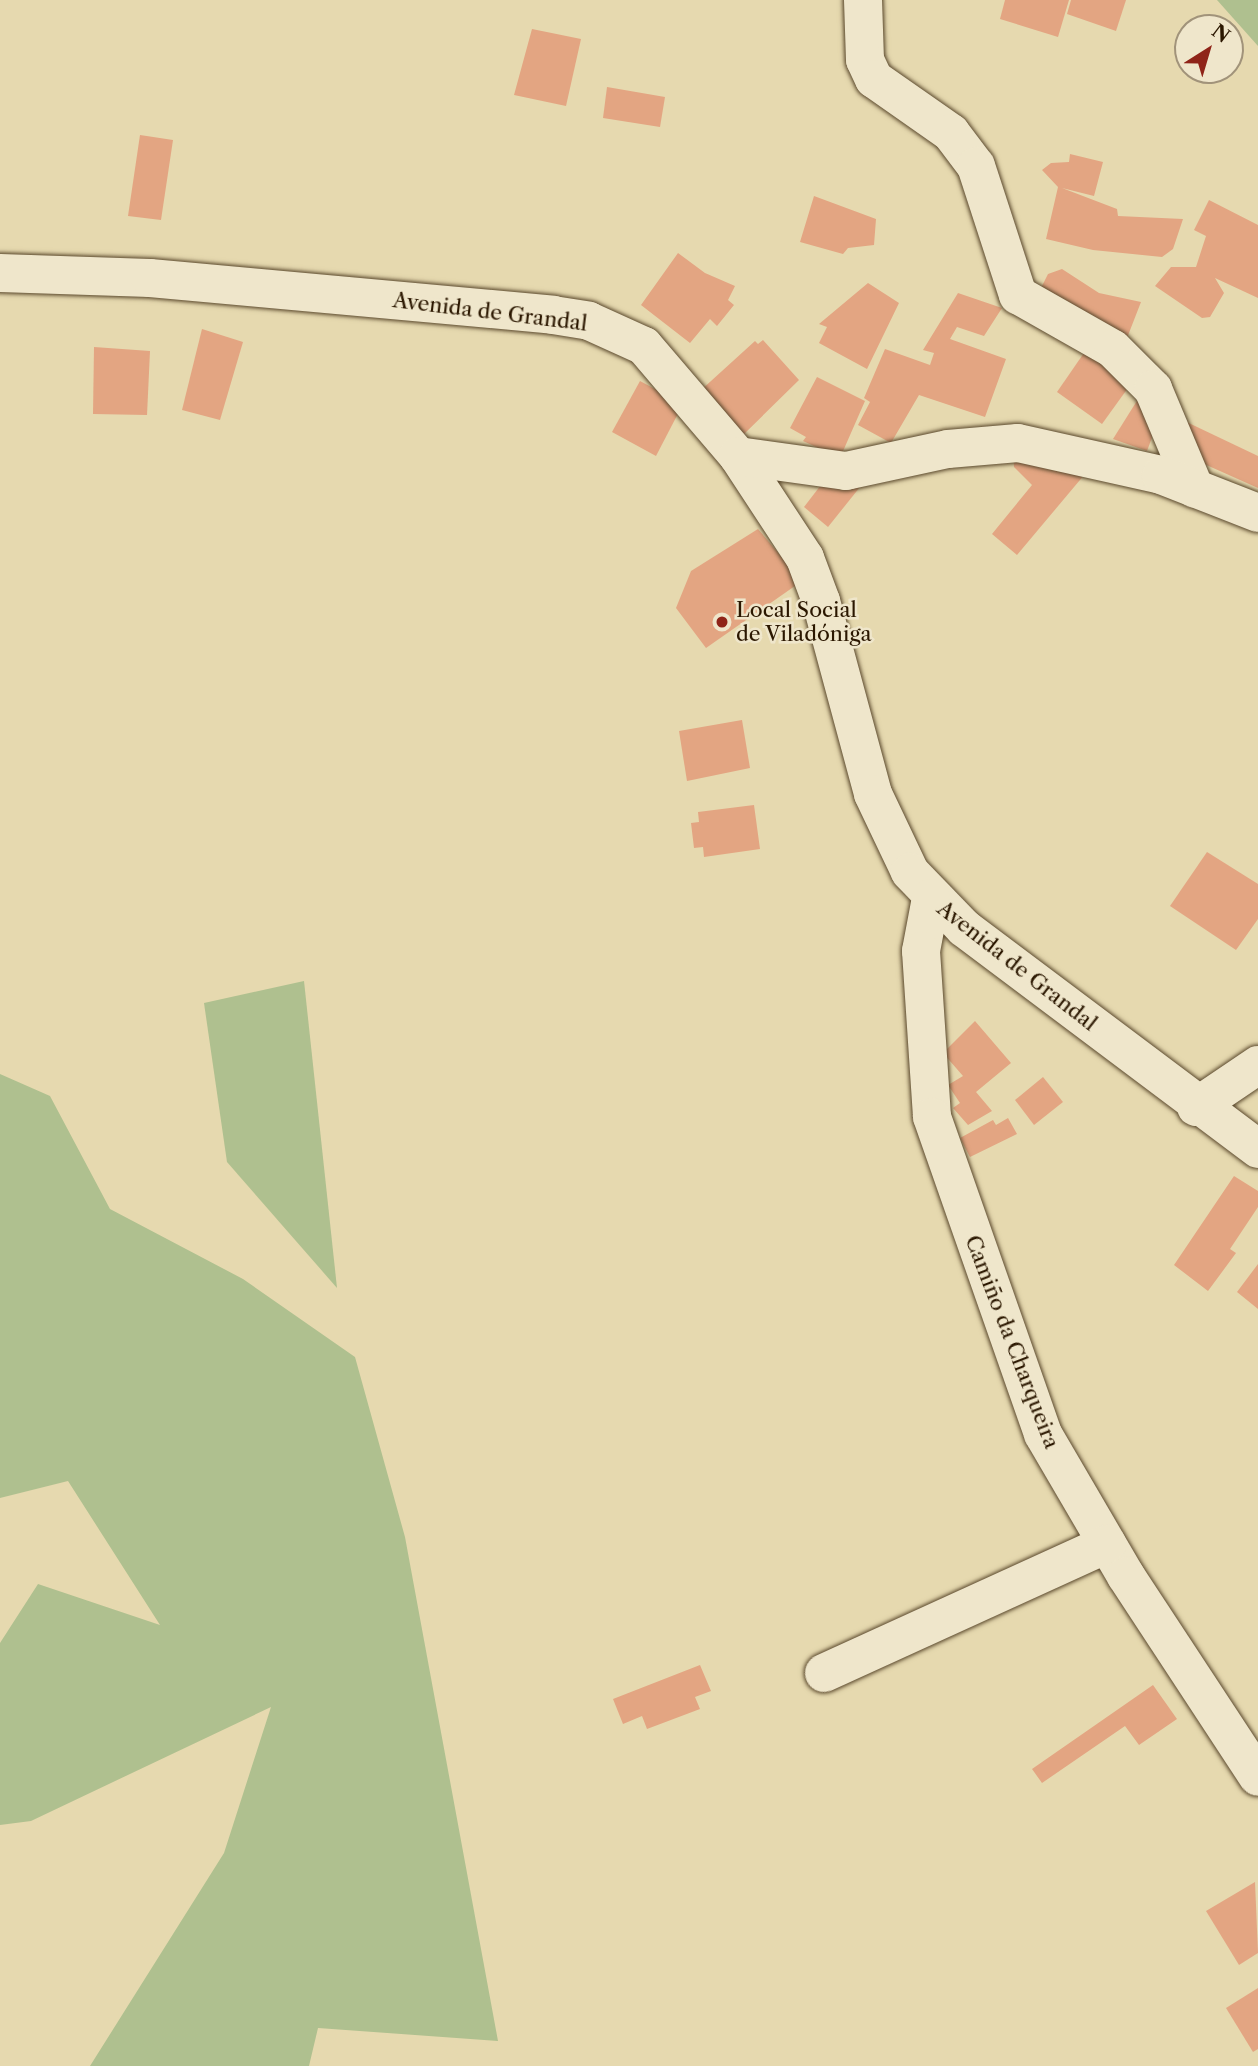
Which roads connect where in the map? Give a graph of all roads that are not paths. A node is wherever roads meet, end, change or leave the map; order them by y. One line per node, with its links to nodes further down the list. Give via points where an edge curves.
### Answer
1 (863, 0): 4 (street, via 865,60 874,79 951,133 976,166 1018,295 1113,349 1153,389)
2 (0, 273): 3 (street, Avenida de Grandal, via 150,278 589,321 644,346)
3 (738, 456): 4 (street, via 846,471 948,449 1018,443 1161,475); 6 (street, Avenida de Grandal, via 805,558 873,794 893,844)
4 (1195, 489): 5 (street)
5 (1258, 513)
6 (931, 898): 8 (street, Avenida de Grandal); 10 (street, Camiño da Charqueira, via 921,951 932,1116 1043,1434)
7 (1258, 1065): 8 (street)
8 (1196, 1107): 9 (street, Avenida de Grandal)
9 (1258, 1149)
10 (1108, 1544): 11 (street); 12 (street, Camiño da Charqueira)
11 (824, 1673)
12 (1258, 1777)

